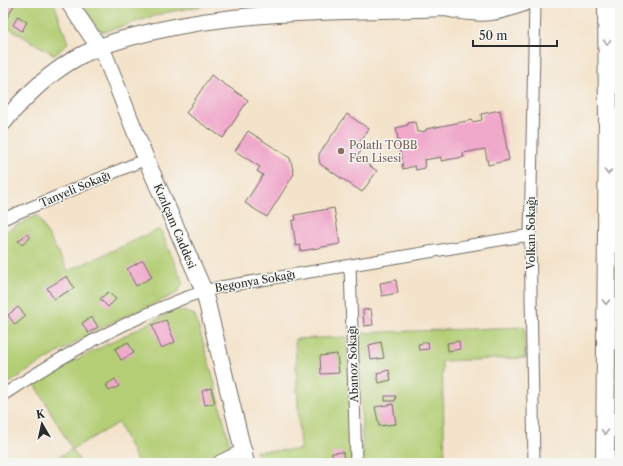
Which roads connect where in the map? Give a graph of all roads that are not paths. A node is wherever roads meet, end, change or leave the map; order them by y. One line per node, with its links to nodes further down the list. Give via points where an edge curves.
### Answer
1 (69, 3): 7 (street, Kızılçam Caddesi)
2 (524, 3): 5 (street, via 501,11 481,14 464,12)
3 (535, 3): 11 (street, Volkan Sokağı)
4 (607, 3): 19 (main road, one-way to 19)
5 (451, 6): 6 (street)
6 (376, 7): 7 (street, via 207,21 141,34)
7 (98, 47): 8 (street, via 57,70); 9 (street, Kızılçam Caddesi, via 110,67)
8 (3, 123)
9 (146, 159): 10 (street, Tanyeli Sokağı); 13 (street, Kızılçam Caddesi)
10 (3, 219)
11 (530, 235): 12 (street, Begonya Sokağı); 18 (street, Volkan Sokağı)
12 (350, 265): 13 (street, Begonya Sokağı); 17 (street, Abanoz Sokağı)
13 (204, 291): 14 (street, Begonya Sokağı, via 162,307 94,339); 15 (street, Kızılçam Caddesi)
14 (3, 395)
15 (245, 458): 16 (street)
16 (221, 463)
17 (356, 463)
18 (534, 463)
19 (605, 463)

